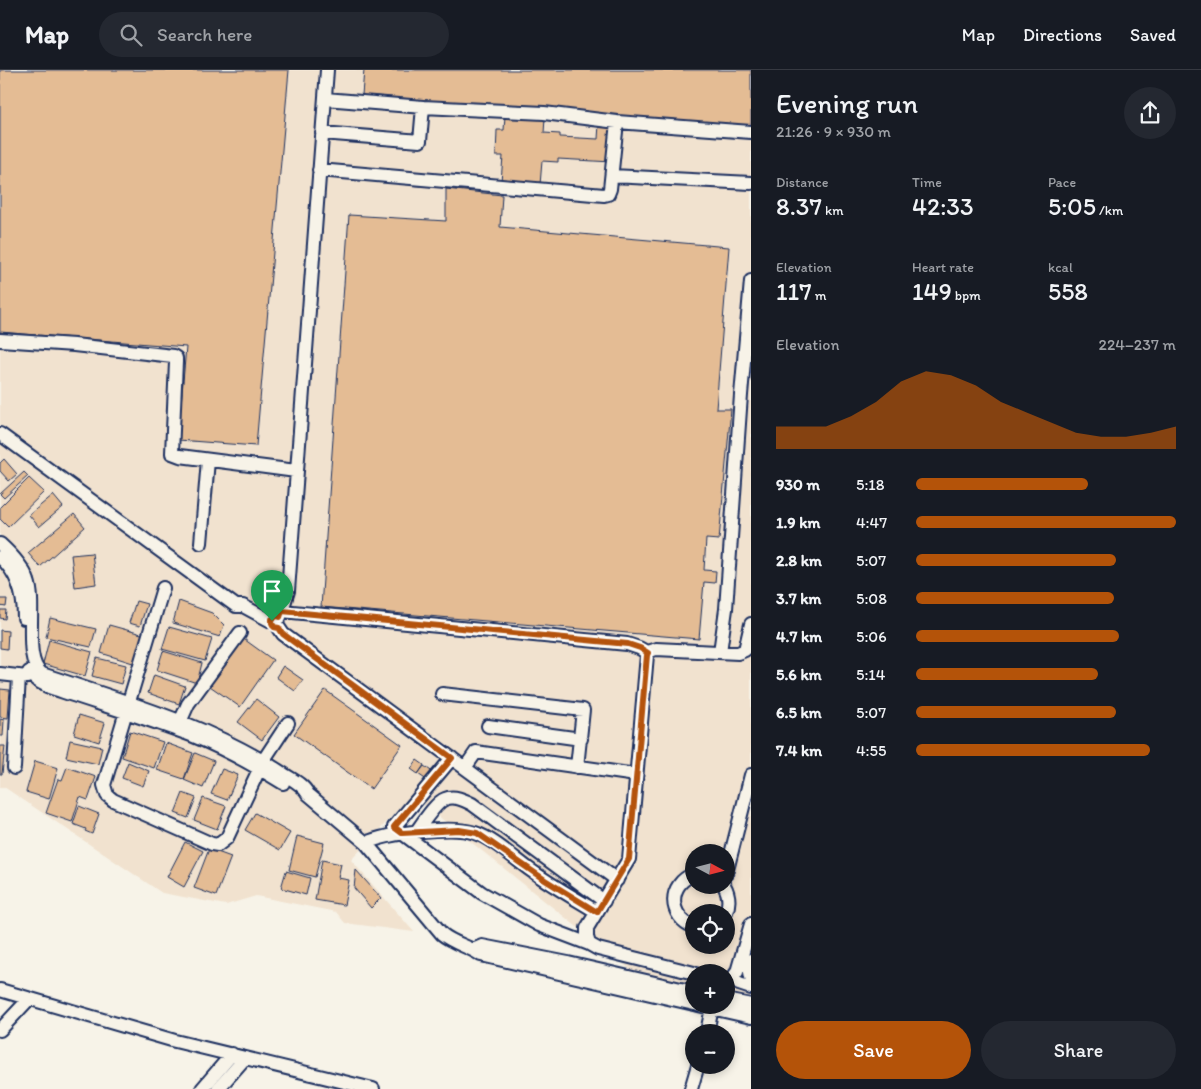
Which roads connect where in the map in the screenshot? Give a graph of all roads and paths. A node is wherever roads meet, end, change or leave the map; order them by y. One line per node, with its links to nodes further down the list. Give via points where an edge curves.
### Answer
1 (327, 70): 2 (street)
2 (325, 99): 3 (street); 6 (street)
3 (423, 107): 4 (street); 6 (street, via 420,141)
4 (617, 122): 5 (street); 8 (street)
5 (751, 132)
6 (322, 133): 7 (street)
7 (319, 170): 8 (street, via 604,195 608,194); 15 (street)
8 (612, 176): 9 (street)
9 (751, 183)
10 (751, 281): 24 (street)
11 (0, 340): 14 (street, via 173,356 176,362 171,450 175,456)
12 (0, 425): 20 (street, via 240,599)
13 (0, 434): 20 (street, via 236,606)
14 (208, 460): 15 (street); 16 (street)
15 (296, 471): 21 (street, via 288,591)
16 (201, 543)
17 (0, 544): 27 (street, via 28,580 32,600 32,661 37,671)
18 (0, 556): 27 (street, via 13,573 23,595 24,659)
19 (163, 588): 29 (street)
20 (243, 606): 21 (street)
21 (278, 619): 25 (street, via 628,644); 34 (street, via 283,634)
22 (751, 624): 24 (street, via 745,650)
23 (240, 633): 31 (street, via 198,689)
24 (720, 652): 25 (street, via 656,650)
25 (648, 653): 39 (street)
26 (0, 674): 27 (street)
27 (31, 676): 29 (street); 37 (street)
28 (442, 694): 33 (street, via 584,710)
29 (128, 708): 31 (street); 35 (street, via 104,785 107,795 212,844 218,845 227,838)
30 (288, 723): 35 (street)
31 (178, 726): 35 (street, via 197,728)
32 (488, 726): 33 (street)
33 (580, 739): 36 (street)
34 (452, 758): 38 (street); 42 (street, via 394,827)
35 (261, 765): 43 (street, via 305,788)
36 (577, 767): 38 (street, via 476,752); 39 (street)
37 (14, 768)
38 (465, 768): 46 (street)
39 (636, 775): 46 (street, via 629,859)
40 (751, 776): 44 (street)
41 (416, 832): 42 (street); 47 (street, via 441,801 460,799 472,804); 48 (street, via 459,830 477,833)
42 (402, 833): 43 (street); 51 (street, via 482,893 538,925)
43 (366, 843): 52 (street, via 442,934 451,942)
44 (734, 844)
45 (685, 878): 49 (street, via 677,887 674,906)
46 (617, 880): 47 (street)
47 (604, 901): 48 (street)
48 (597, 912): 51 (street, via 587,928)
49 (685, 922)
50 (751, 924): 55 (street)
51 (589, 944): 54 (street)
52 (473, 950): 60 (street, via 482,946); 62 (street, via 480,955)
53 (751, 960): 56 (street)
54 (685, 970)
55 (735, 974)
56 (751, 976)
57 (735, 982): 58 (street)
58 (751, 988)
59 (0, 990): 61 (street)
60 (685, 990)
61 (28, 998): 67 (street); 68 (street)
62 (685, 1002)
63 (735, 1002): 64 (street)
64 (751, 1005)
65 (735, 1013): 66 (street)
66 (751, 1017)
67 (0, 1030)
68 (232, 1054): 69 (street); 71 (street)
69 (245, 1058): 72 (street); 73 (street)
70 (696, 1074): 74 (street)
71 (202, 1089)
72 (218, 1089)
73 (373, 1089)
74 (692, 1089)

